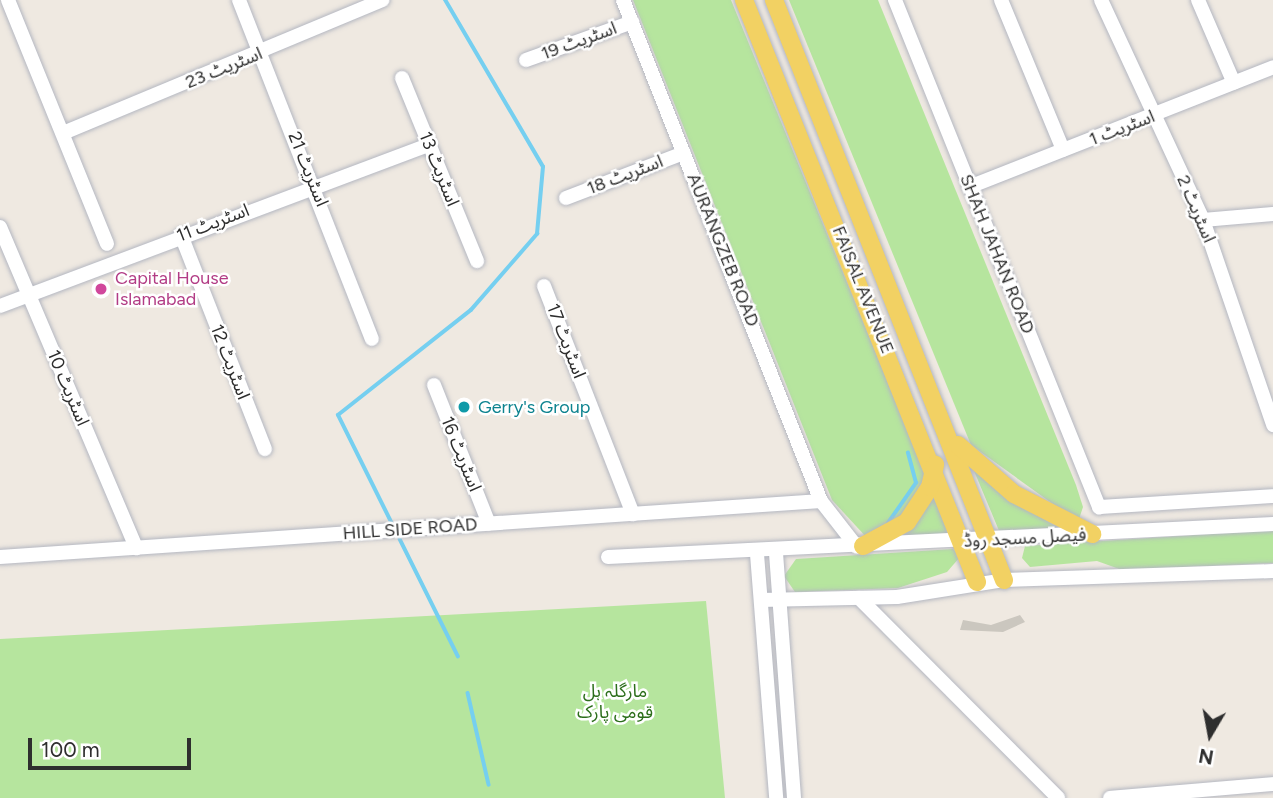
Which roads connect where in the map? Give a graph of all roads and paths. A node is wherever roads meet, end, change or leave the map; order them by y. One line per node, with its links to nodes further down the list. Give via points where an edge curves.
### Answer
1 (8, 0): 18 (street)
2 (239, 0): 12 (street, اسٹریٹ 21)
3 (382, 0): 12 (street, اسٹریٹ 23)
4 (623, 0): 11 (street, AURANGZEB ROAD)
5 (744, 0): 39 (main road, FAISAL AVENUE)
6 (774, 0): 37 (main road, FAISAL AVENUE)
7 (895, 0): 23 (street, SHAH JAHAN ROAD)
8 (1101, 0): 17 (street, اسٹریٹ 2)
9 (1198, 0): 16 (street)
10 (1003, 1): 20 (street)
11 (632, 22): 13 (street, اسٹریٹ 19); 21 (street, AURANGZEB ROAD)
12 (261, 54): 18 (street, اسٹریٹ 23); 22 (street, اسٹریٹ 21)
13 (526, 60)
14 (1273, 67): 16 (street, اسٹریٹ 1)
15 (402, 78): 19 (street, اسٹریٹ 13)
16 (1234, 83): 17 (street, اسٹریٹ 1)
17 (1153, 116): 20 (street, اسٹریٹ 1); 26 (street, اسٹریٹ 2)
18 (63, 133): 29 (street)
19 (428, 145): 22 (street, اسٹریٹ 11); 30 (street, اسٹریٹ 13)
20 (1063, 150): 23 (street, اسٹریٹ 1)
21 (684, 153): 24 (street, اسٹریٹ 18); 41 (street, AURANGZEB ROAD)
22 (314, 183): 28 (street, اسٹریٹ 11); 34 (street, اسٹریٹ 21)
23 (970, 187): 40 (street, SHAH JAHAN ROAD, via 1100,507)
24 (566, 198)
25 (1273, 214): 26 (street)
26 (1203, 220): 36 (street, اسٹریٹ 2)
27 (0, 227): 32 (street, اسٹریٹ 10)
28 (181, 235): 32 (street, اسٹریٹ 11); 38 (street, اسٹریٹ 12)
29 (107, 244)
30 (477, 261)
31 (544, 286): 42 (street, اسٹریٹ 17)
32 (28, 295): 33 (street, اسٹریٹ 11); 49 (street, اسٹریٹ 10)
33 (0, 306)
34 (372, 339)
35 (434, 384): 43 (street, اسٹریٹ 16)
36 (1273, 425)
37 (947, 431): 45 (main road, via 1014,494); 46 (main road, FAISAL AVENUE)
38 (265, 449)
39 (935, 465): 47 (main road, FAISAL AVENUE); 48 (main road, via 930,487 907,522)
40 (1273, 496)
41 (821, 501): 42 (street, HILL SIDE ROAD); 48 (street, AURANGZEB ROAD)
42 (633, 514): 43 (street, HILL SIDE ROAD)
43 (489, 524): 49 (street, HILL SIDE ROAD)
44 (1273, 524): 45 (street, فیصل مسجد روڈ)
45 (1092, 534): 46 (street, فیصل مسجد روڈ)
46 (990, 539): 47 (street, فیصل مسجد روڈ); 55 (main road, FAISAL AVENUE)
47 (965, 541): 48 (street, فیصل مسجد روڈ); 56 (main road, FAISAL AVENUE)
48 (860, 547): 50 (street, فیصل مسجد روڈ)
49 (136, 548): 52 (street, HILL SIDE ROAD)
50 (776, 552): 51 (street, فیصل مسجد روڈ); 59 (street)
51 (757, 554): 53 (street, فیصل مسجد روڈ); 58 (street)
52 (0, 557)
53 (608, 557)
54 (1273, 571): 55 (street)
55 (1004, 580): 56 (street)
56 (977, 582): 57 (street)
57 (859, 598): 59 (street); 63 (street)
58 (761, 600): 59 (street); 61 (street)
59 (780, 600): 62 (street)
60 (1273, 784): 64 (street)
61 (776, 798)
62 (794, 798)
63 (1058, 798)
64 (1110, 798)

